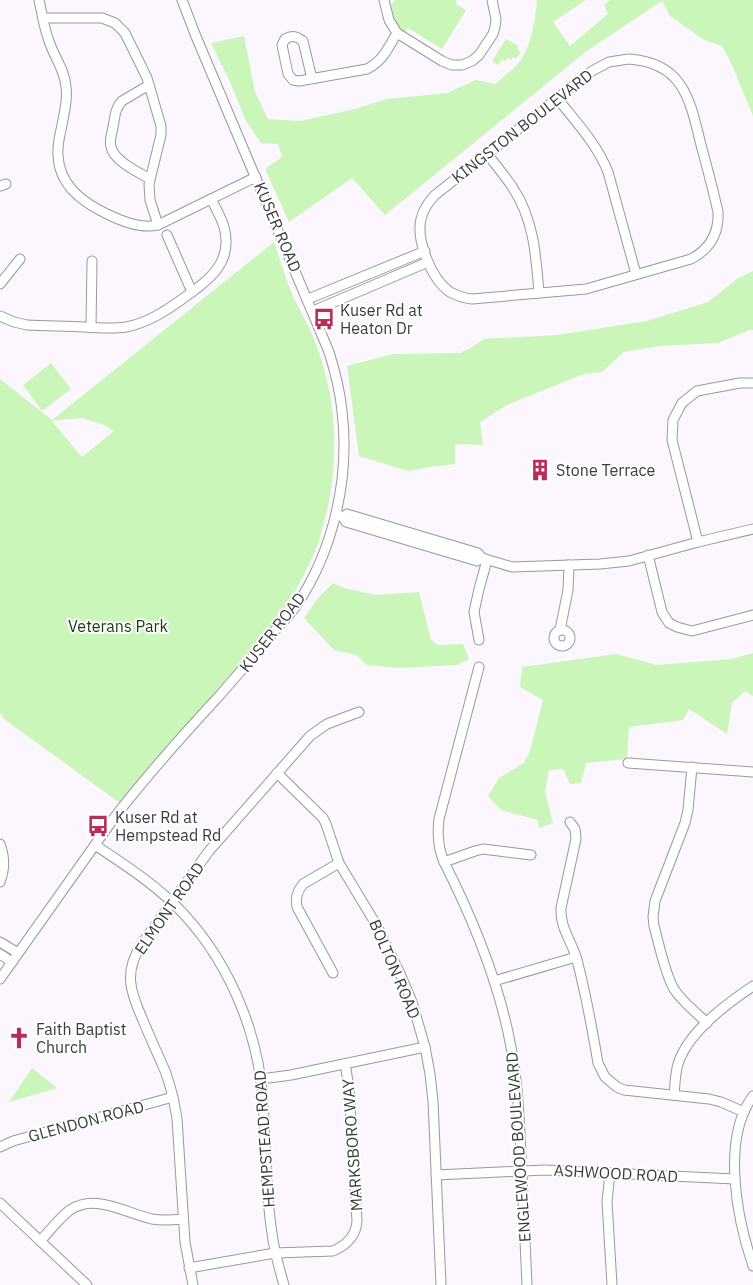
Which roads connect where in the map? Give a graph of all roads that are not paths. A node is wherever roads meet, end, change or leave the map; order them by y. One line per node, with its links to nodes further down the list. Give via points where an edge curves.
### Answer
1 (39, 0): 5 (street)
2 (182, 0): 11 (street, KUSER ROAD)
3 (384, 0): 6 (street, via 389,20)
4 (492, 0): 6 (street, via 496,19 493,34 479,55 462,65 442,61)
5 (43, 18): 8 (street, via 102,18 115,23 125,33); 14 (street, via 48,40 66,83 58,155 67,184 93,207 109,215 143,226)
6 (397, 33): 7 (street, via 383,56 367,69)
7 (312, 79): 7 (street, via 303,41 297,36 285,39 282,46 288,74 293,80)
8 (149, 85): 12 (street, via 161,126); 12 (street, via 119,104 110,142 118,159)
9 (557, 98): 10 (street, KINGSTON BOULEVARD); 20 (street, via 603,160); 20 (street, KINGSTON BOULEVARD, via 601,65 629,59 664,69 679,83 690,102 718,212 717,228 705,250 691,259)
10 (487, 154): 16 (street, KINGSTON BOULEVARD, via 429,201 420,226); 23 (street, via 514,189 527,216)
11 (256, 177): 13 (street); 24 (street, KUSER ROAD)
12 (150, 179): 14 (street, via 150,200)
13 (211, 199): 14 (street); 22 (street, via 224,228 223,256 215,273)
14 (158, 225)
15 (167, 234): 22 (street)
16 (425, 252): 19 (street, KINGSTON BOULEVARD); 24 (street)
17 (20, 259): 21 (street)
18 (92, 261): 27 (street)
19 (428, 262): 23 (street, KINGSTON BOULEVARD, via 442,285 464,298); 25 (street)
20 (636, 274): 23 (street, KINGSTON BOULEVARD, via 586,289)
21 (0, 284)
22 (192, 292): 27 (street, via 164,312 137,324 116,328)
23 (539, 293)
24 (308, 299): 25 (street, KUSER ROAD)
25 (313, 311): 29 (street, KUSER ROAD, via 329,352 342,412 344,454)
26 (0, 316): 27 (street, via 27,325)
27 (91, 327)
28 (753, 383): 31 (street, via 697,391 682,403 673,420 672,440)
29 (339, 516): 33 (street, via 346,522 413,538 477,561); 46 (street, KUSER ROAD, via 319,564 295,606 134,792)
30 (753, 529): 31 (street)
31 (698, 542): 32 (street)
32 (648, 555): 34 (street, via 600,564); 35 (street, via 662,612 677,627 692,631)
33 (485, 559): 34 (street, via 512,567); 37 (street, via 474,612)
34 (569, 565): 36 (street)
35 (753, 615)
36 (560, 630)
37 (478, 640)
38 (479, 667): 48 (street, ENGLEWOOD BOULEVARD, via 439,819 438,841)
39 (359, 712): 43 (street, ELMONT ROAD, via 318,729)
40 (628, 763): 41 (street)
41 (692, 767): 42 (street); 61 (street, via 685,823 655,901 653,917 673,988)
42 (753, 772)
43 (277, 773): 49 (street, BOLTON ROAD, via 322,818); 51 (street, ELMONT ROAD, via 209,851)
44 (570, 822): 55 (street, via 576,839 560,918)
45 (0, 844): 50 (street, via 4,860)
46 (96, 845): 51 (street, HEMPSTEAD ROAD); 53 (street, KUSER ROAD)
47 (531, 855): 48 (street, via 483,849)
48 (444, 862): 59 (street, ENGLEWOOD BOULEVARD, via 473,922)
49 (339, 863): 57 (street, via 303,884 298,889 296,901); 62 (street, BOLTON ROAD, via 390,951 412,1002)
50 (0, 882)
51 (172, 902): 64 (street, HEMPSTEAD ROAD, via 204,939 228,977 246,1018); 67 (street, ELMONT ROAD, via 133,960 130,980 133,998)
52 (0, 942): 53 (street)
53 (18, 953): 56 (street, KUSER ROAD)
54 (0, 954): 56 (street)
55 (576, 956): 59 (street); 65 (street, via 598,1063 605,1077 624,1090)
56 (12, 962): 58 (street, KUSER ROAD)
57 (332, 973)
58 (0, 979)
59 (494, 981): 70 (street, ENGLEWOOD BOULEVARD, via 516,1075)
60 (753, 986): 61 (street)
61 (706, 1023): 65 (street, via 682,1054)
62 (425, 1048): 63 (street); 72 (street, BOLTON ROAD, via 433,1101)
63 (345, 1064): 64 (street); 77 (street, MARKSBORO WAY, via 349,1087 355,1232 346,1244 333,1251)
64 (261, 1079): 77 (street, HEMPSTEAD ROAD, via 269,1212)
65 (674, 1095): 68 (street, via 709,1099)
66 (753, 1096): 68 (street)
67 (173, 1097): 69 (street, GLENDON ROAD); 75 (street, ELMONT ROAD)
68 (744, 1112): 73 (street, via 737,1136)
69 (0, 1147)
70 (522, 1171): 71 (street, ASHWOOD ROAD); 72 (street, ASHWOOD ROAD); 84 (street, ENGLEWOOD BOULEVARD)
71 (610, 1173): 73 (street, ASHWOOD ROAD); 85 (street, via 607,1202)
72 (436, 1175): 83 (street, BOLTON ROAD)
73 (735, 1179): 78 (street, via 744,1236)
74 (1, 1208): 76 (street)
75 (183, 1219): 76 (street, via 162,1220 104,1204 86,1203 64,1214); 79 (street, ELMONT ROAD)
76 (40, 1241): 80 (street)
77 (275, 1253): 79 (street, MARKSBORO WAY); 82 (street, HEMPSTEAD ROAD)
78 (753, 1266)
79 (189, 1268): 81 (street, ELMONT ROAD)
80 (87, 1285)
81 (193, 1285)
82 (284, 1285)
83 (441, 1285)
84 (527, 1285)
85 (612, 1285)

